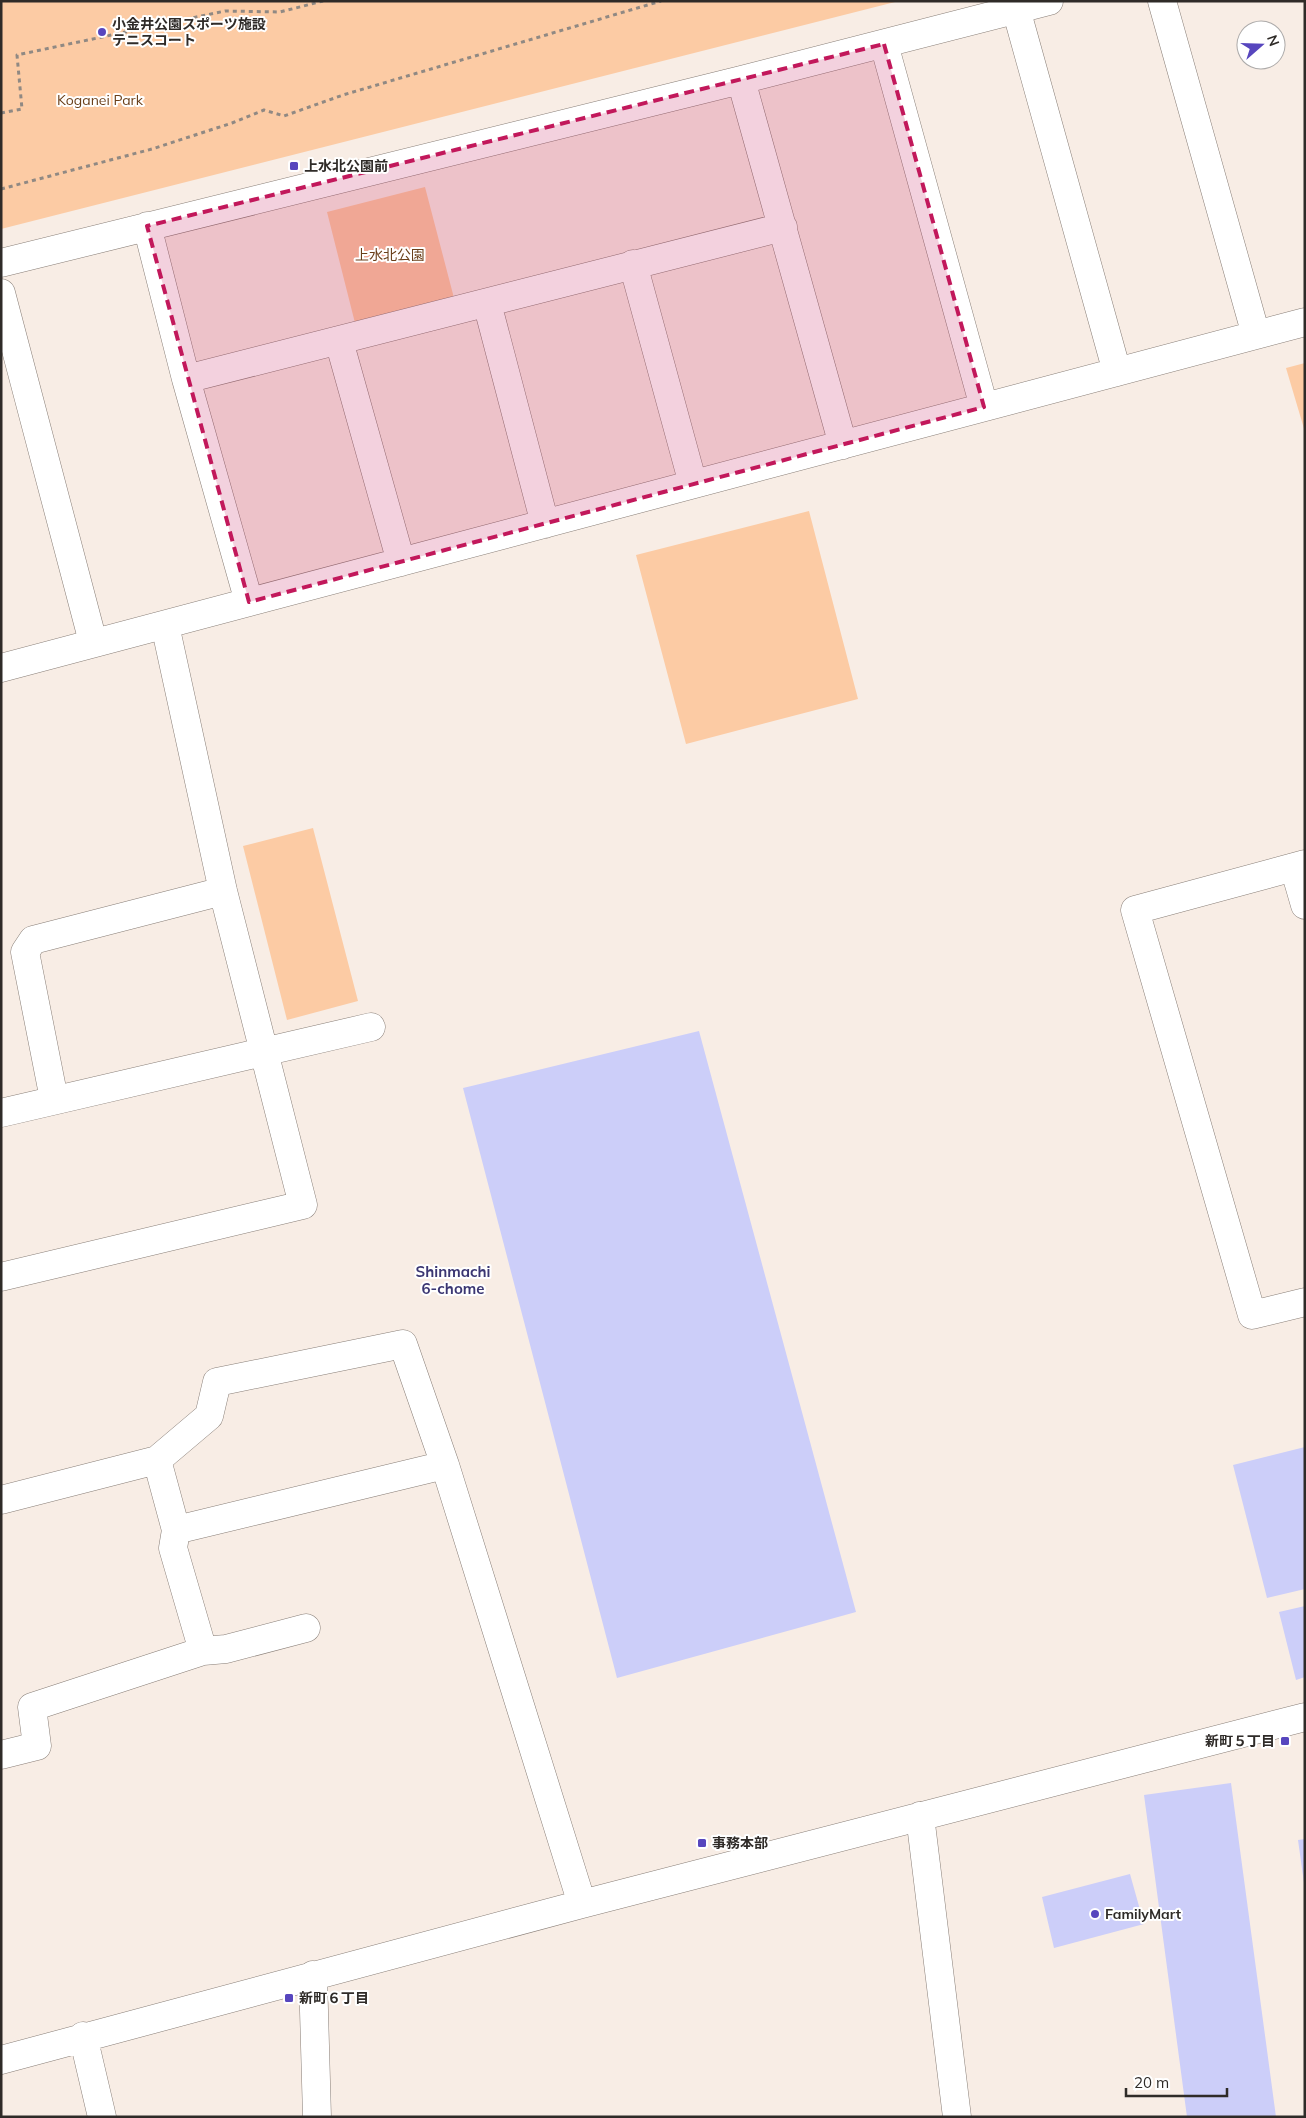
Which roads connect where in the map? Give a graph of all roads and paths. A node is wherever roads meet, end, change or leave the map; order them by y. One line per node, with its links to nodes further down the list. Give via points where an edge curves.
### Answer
1 (323, 1): 8 (path, via 280,12 225,11 17,55 22,109)
2 (661, 1): 9 (path, via 284,116 264,110 152,149)
3 (1049, 1): 5 (street)
4 (1162, 1): 17 (street)
5 (1016, 9): 6 (street); 19 (street)
6 (884, 44): 7 (street); 21 (street)
7 (741, 80): 10 (street); 11 (street)
8 (1, 113)
9 (1, 189)
10 (147, 226): 12 (street); 20 (street)
11 (783, 227): 13 (street); 22 (street)
12 (1, 263)
13 (633, 264): 15 (street); 23 (street)
14 (1, 294): 28 (street)
15 (487, 302): 18 (street); 24 (street)
16 (1305, 322): 17 (street)
17 (1256, 335): 19 (street)
18 (339, 341): 20 (street); 25 (street)
19 (1117, 372): 21 (street)
20 (186, 379): 26 (street)
21 (984, 407): 22 (street)
22 (843, 445): 23 (street)
23 (694, 484): 24 (street)
24 (546, 524): 25 (street)
25 (401, 562): 26 (street)
26 (249, 602): 27 (street)
27 (165, 625): 28 (street); 31 (street)
28 (93, 642): 29 (street)
29 (1, 668)
30 (1299, 866): 32 (street); 38 (street, via 1135,910 1252,1315)
31 (223, 890): 34 (street); 35 (street, via 32,940 25,952)
32 (1305, 905)
33 (371, 1027): 34 (street)
34 (264, 1051): 35 (street); 37 (street, via 303,1205)
35 (54, 1099): 36 (street)
36 (1, 1113)
37 (1, 1277)
38 (1305, 1302)
39 (157, 1460): 40 (street, via 209,1416 217,1382 402,1344); 41 (street); 42 (street)
40 (446, 1465): 42 (street); 48 (street)
41 (1, 1500)
42 (176, 1530): 44 (street, via 173,1548)
43 (306, 1628): 44 (street, via 226,1649)
44 (203, 1651): 46 (street, via 32,1707 38,1746)
45 (1305, 1717): 47 (street)
46 (1, 1755)
47 (920, 1816): 48 (street); 54 (street)
48 (582, 1904): 49 (street)
49 (313, 1975): 50 (street); 53 (street)
50 (83, 2036): 51 (street); 52 (street)
51 (1, 2060)
52 (102, 2117)
53 (317, 2117)
54 (957, 2117)

